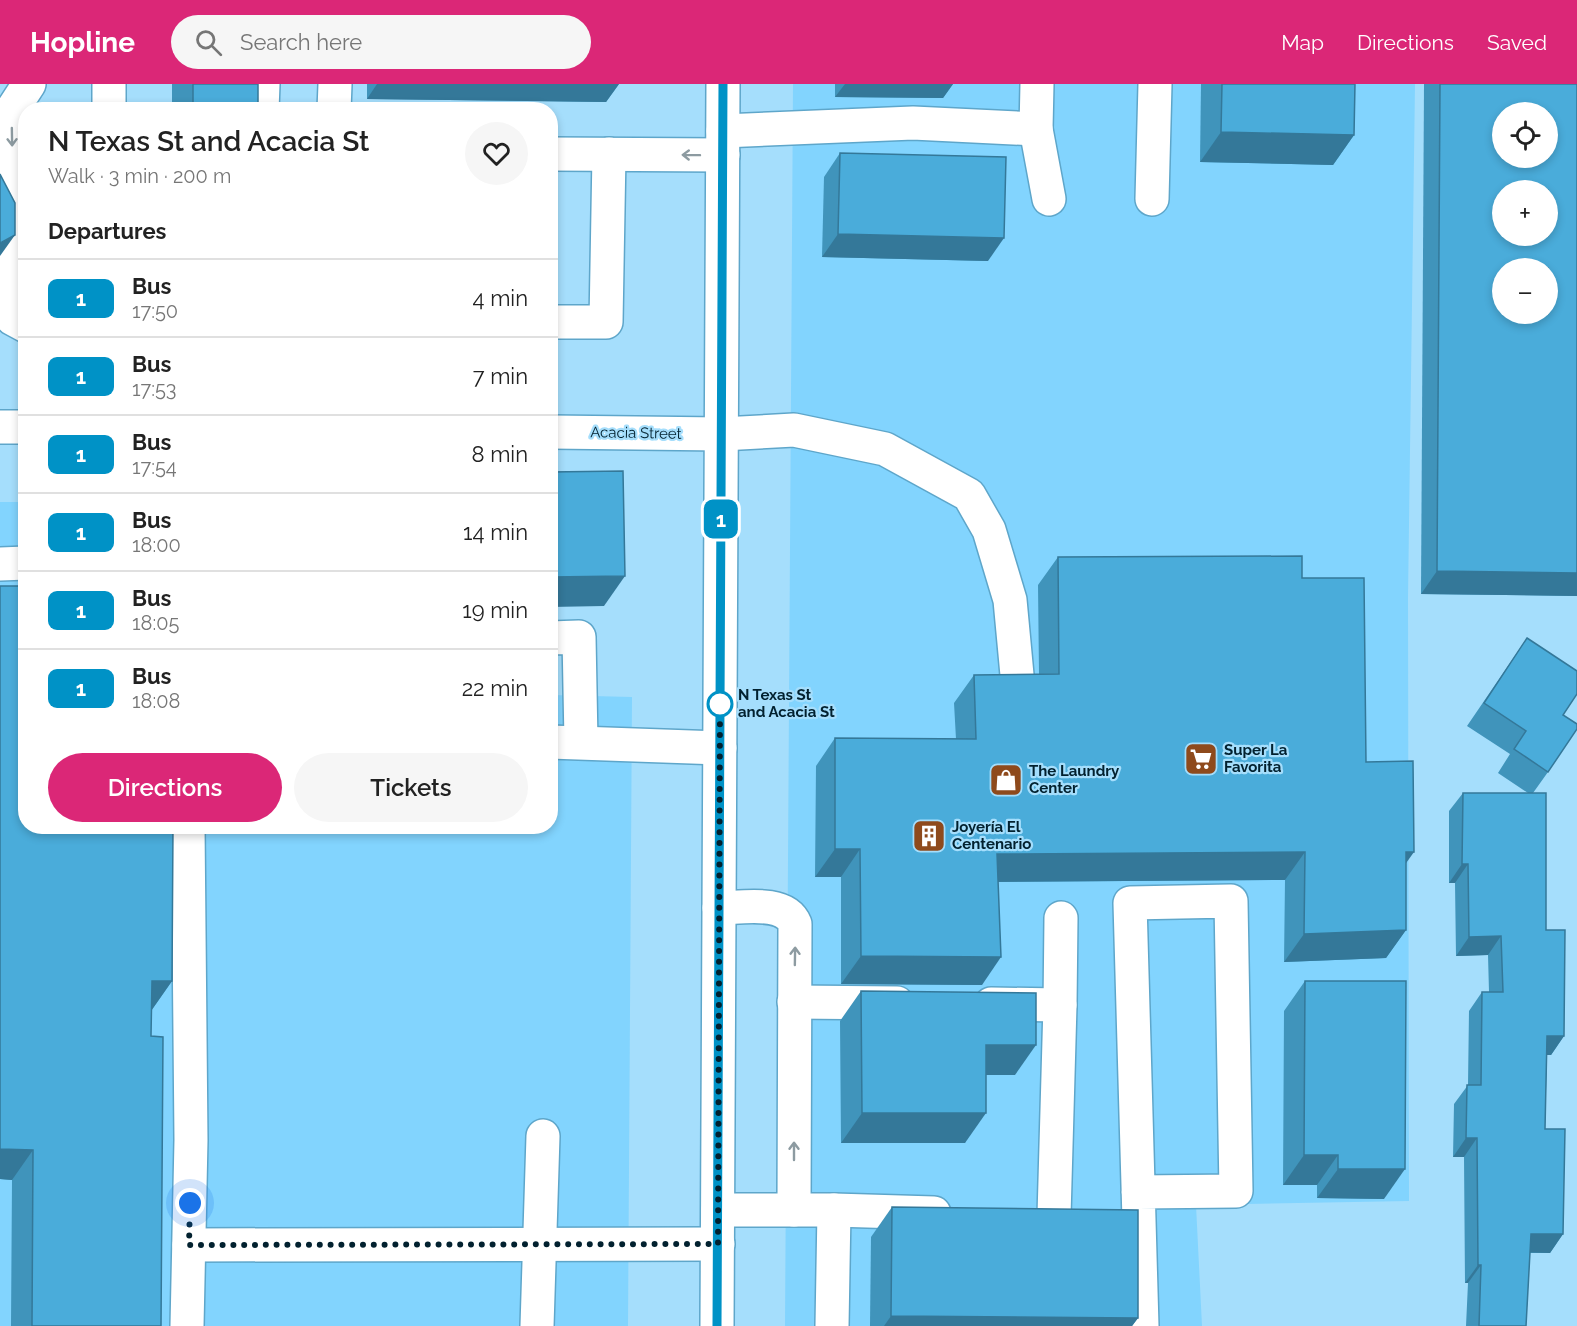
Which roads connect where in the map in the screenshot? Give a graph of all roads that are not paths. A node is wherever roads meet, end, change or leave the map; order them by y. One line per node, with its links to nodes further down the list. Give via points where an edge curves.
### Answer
1 (29, 84): 17 (main road, one-way to 17, via 12,110 14,319)
2 (109, 84): 8 (main road)
3 (263, 84): 9 (main road)
4 (335, 84): 10 (main road)
5 (723, 84): 12 (main road)
6 (1037, 84): 11 (main road)
7 (1155, 84): 16 (main road)
8 (109, 102)
9 (262, 102)
10 (334, 102)
11 (1036, 129): 12 (main road, via 913,123); 15 (main road)
12 (723, 143): 14 (main road, one-way to 14); 22 (main road)
13 (558, 154): 14 (main road)
14 (609, 154): 18 (main road, via 606,322)
15 (1049, 199)
16 (1152, 199)
17 (18, 321)
18 (558, 321)
19 (0, 427): 20 (main road)
20 (18, 427)
21 (558, 432): 22 (main road, Acacia Street)
22 (722, 434): 26 (main road, Acacia Street, via 794,430 885,449 969,495 989,530 1010,600); 28 (main road)
23 (18, 563): 24 (main road)
24 (0, 564)
25 (558, 638): 27 (main road, via 579,637)
26 (1017, 675)
27 (566, 742): 28 (main road)
28 (720, 748): 30 (main road)
29 (188, 834): 45 (main road)
30 (719, 908): 32 (main road, one-way to 30, via 796,933 792,917 783,910 768,908); 37 (main road)
31 (1061, 918): 35 (main road)
32 (794, 1002): 33 (main road); 38 (main road, one-way to 32)
33 (921, 1003)
34 (956, 1004): 35 (main road)
35 (1060, 1005): 40 (main road)
36 (543, 1136): 43 (main road)
37 (718, 1210): 38 (main road); 44 (main road)
38 (794, 1210): 39 (main road)
39 (834, 1210): 41 (main road); 49 (main road)
40 (1105, 1212): 40 (main road, via 1130,903 1231,901 1236,1191); 42 (main road); 50 (main road)
41 (962, 1214)
42 (1020, 1215)
43 (540, 1244): 44 (main road); 45 (main road); 47 (main road)
44 (718, 1244): 48 (main road)
45 (189, 1245): 46 (main road)
46 (187, 1326)
47 (537, 1326)
48 (717, 1326)
49 (832, 1326)
50 (1142, 1326)

